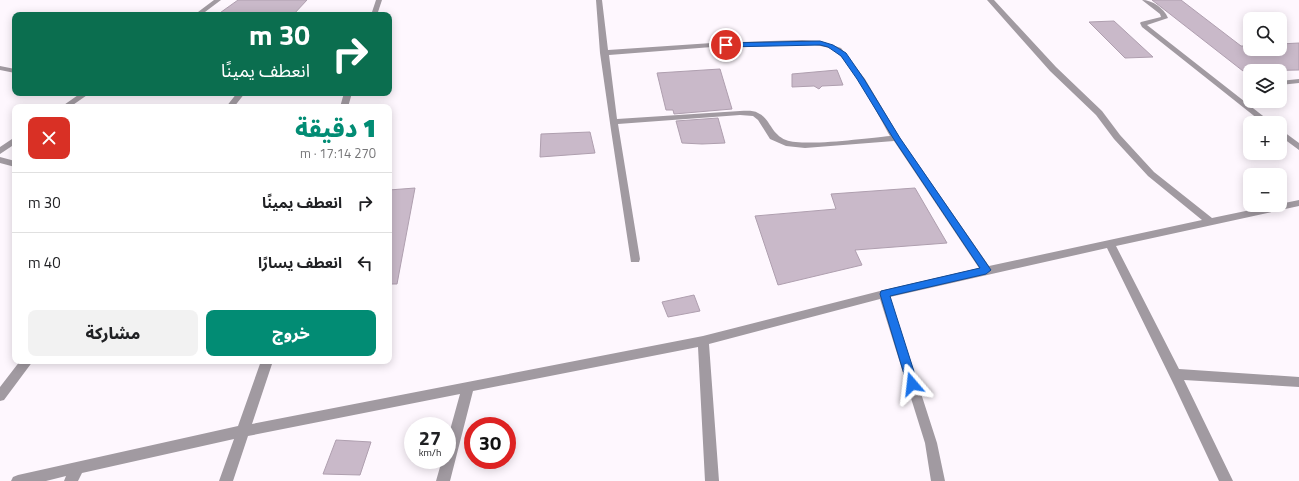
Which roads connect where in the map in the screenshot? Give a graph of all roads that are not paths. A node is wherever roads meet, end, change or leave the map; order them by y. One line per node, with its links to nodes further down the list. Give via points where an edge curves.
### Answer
1 (218, 0): 6 (street)
2 (379, 0): 7 (street)
3 (599, 0): 8 (street)
4 (990, 0): 27 (street, via 1099,113 1151,174)
5 (1145, 0): 17 (street, via 1163,13 1165,18 1144,22 1144,26)
6 (201, 12)
7 (375, 12)
8 (604, 53): 18 (street); 19 (street, via 753,43 802,42 831,46 850,63)
9 (0, 68): 10 (street)
10 (12, 70)
11 (1299, 81): 12 (street)
12 (1287, 82)
13 (82, 96): 15 (street)
14 (239, 96): 16 (street)
15 (70, 104)
16 (233, 104)
17 (1259, 116)
18 (614, 122): 19 (street, via 740,113 755,114 762,118 773,137 786,143 804,145); 29 (street)
19 (896, 138): 30 (street)
20 (1287, 138): 22 (street)
21 (12, 142): 23 (street)
22 (1299, 147)
23 (0, 151)
24 (0, 160): 25 (street)
25 (12, 163)
26 (1299, 203): 27 (street)
27 (1210, 222): 28 (street)
28 (1110, 244): 30 (street); 35 (street)
29 (634, 260)
30 (986, 270): 31 (street)
31 (884, 294): 32 (street); 46 (street, via 931,443)
32 (703, 340): 37 (street); 45 (street)
33 (25, 364): 38 (street)
34 (265, 364): 39 (street)
35 (1175, 374): 36 (street); 47 (street)
36 (1299, 382)
37 (468, 386): 39 (street); 44 (street)
38 (0, 396)
39 (243, 431): 40 (street); 43 (street)
40 (78, 468): 41 (street); 42 (street)
41 (18, 481)
42 (71, 481)
43 (226, 481)
44 (443, 481)
45 (712, 481)
46 (938, 481)
47 (1226, 481)

